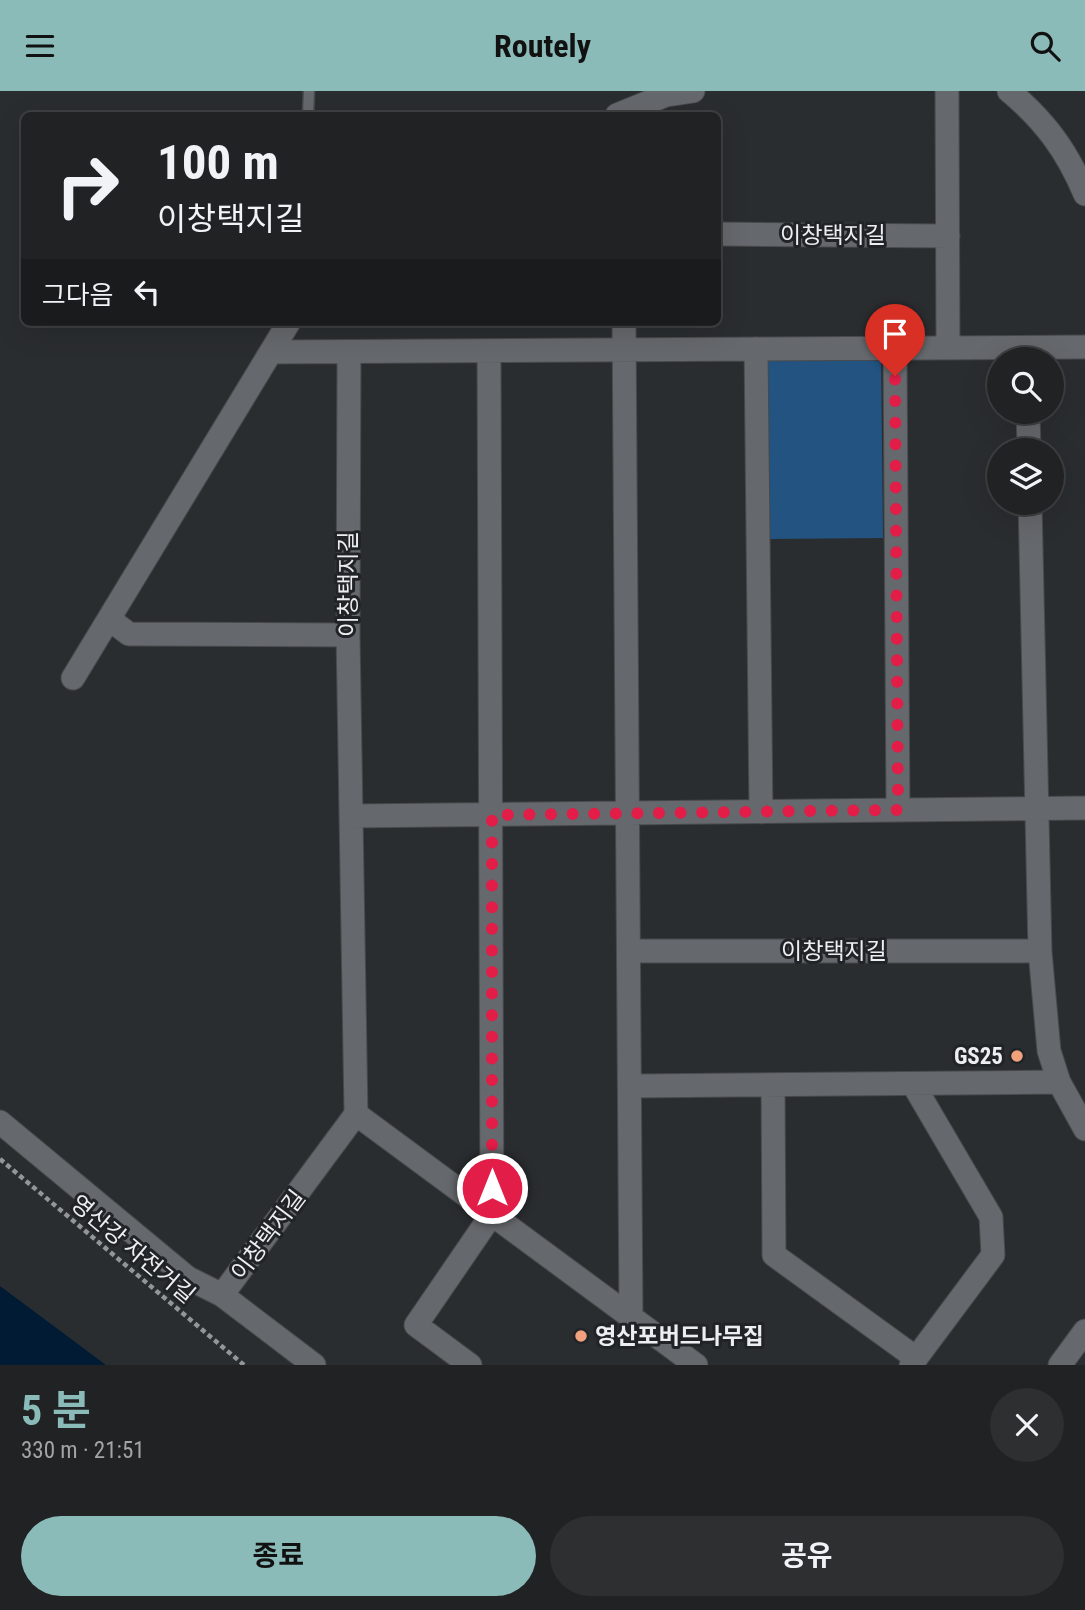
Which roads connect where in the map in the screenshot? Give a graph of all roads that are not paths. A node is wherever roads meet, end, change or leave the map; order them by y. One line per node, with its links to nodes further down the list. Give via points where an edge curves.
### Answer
1 (309, 91): 5 (lane)
2 (947, 91): 9 (street)
3 (1009, 91): 7 (street, via 1058,139)
4 (681, 92): 6 (street)
5 (308, 112)
6 (625, 112)
7 (1085, 194)
8 (721, 234): 9 (street, 이창택지길)
9 (948, 236): 14 (street)
10 (287, 326): 19 (street)
11 (624, 326): 18 (street)
12 (1085, 347): 16 (street)
13 (895, 348): 14 (street); 15 (street); 28 (street)
14 (948, 348): 17 (street)
15 (756, 349): 18 (street); 29 (street)
16 (1064, 349)
17 (987, 350)
18 (625, 351): 21 (street); 30 (street)
19 (271, 352): 20 (street); 23 (street)
20 (349, 352): 21 (street); 24 (street, 이창택지길)
21 (489, 352): 31 (street)
22 (1030, 515): 27 (street)
23 (109, 619): 24 (street, via 129,634); 25 (street)
24 (348, 635): 32 (street, 이창택지길)
25 (73, 678)
26 (1085, 808): 27 (street)
27 (1034, 809): 28 (street); 34 (street)
28 (898, 810): 29 (street)
29 (761, 812): 30 (street)
30 (628, 814): 31 (street); 33 (street)
31 (492, 815): 32 (street); 42 (street)
32 (351, 816): 39 (street, 이창택지길)
33 (629, 951): 34 (street, 이창택지길); 38 (street)
34 (1040, 951): 35 (street, via 1049,1051)
35 (1059, 1082): 36 (street); 41 (street)
36 (913, 1084): 37 (street); 46 (street, via 991,1217 993,1255)
37 (773, 1085): 38 (street); 46 (street, via 774,1255)
38 (632, 1086): 44 (street)
39 (356, 1114): 42 (street); 43 (street, 이창택지길)
40 (0, 1122): 43 (street, via 188,1278)
41 (1085, 1129)
42 (492, 1214): 44 (street); 48 (street, via 416,1325)
43 (222, 1295): 47 (street, 이창택지길)
44 (631, 1317): 49 (street)
45 (1085, 1331): 50 (street)
46 (913, 1362)
47 (314, 1365)
48 (470, 1365)
49 (696, 1365)
50 (1060, 1365)

